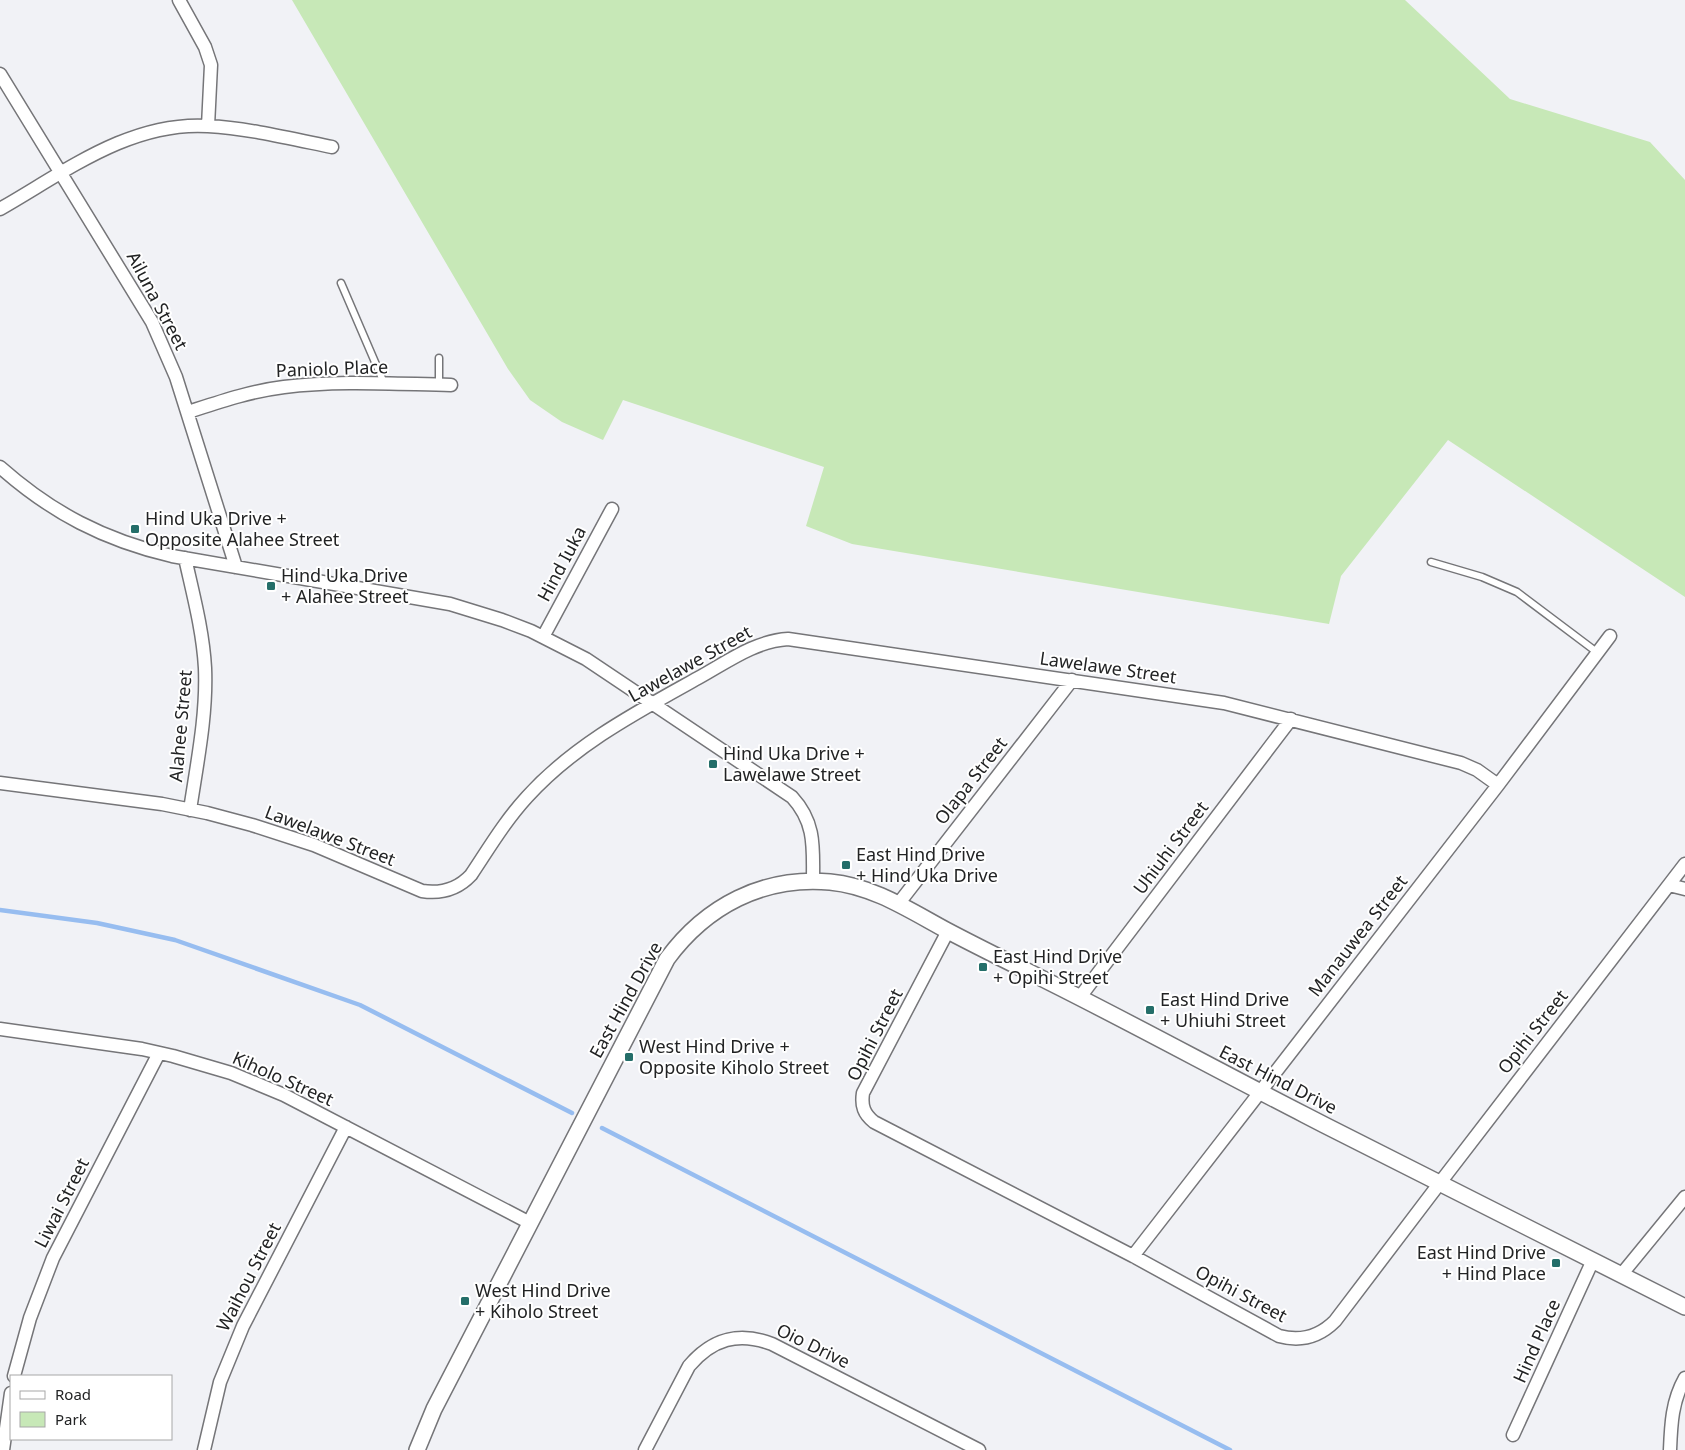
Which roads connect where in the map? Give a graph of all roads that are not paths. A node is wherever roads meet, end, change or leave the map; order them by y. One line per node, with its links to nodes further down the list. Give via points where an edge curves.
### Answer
1 (179, 0): 5 (street, via 209,56)
2 (0, 74): 4 (street, Ailuna Street)
3 (0, 92): 4 (street)
4 (14, 98): 7 (street, Ailuna Street)
5 (208, 126): 6 (street); 7 (street, via 169,127 136,135 104,149)
6 (332, 147)
7 (62, 174): 8 (street); 13 (street, Ailuna Street, via 152,322)
8 (0, 209)
9 (341, 283): 11 (lane)
10 (439, 358): 12 (lane)
11 (384, 384): 12 (street, Paniolo Place); 13 (street, Paniolo Place, via 284,387 231,398)
12 (445, 385)
13 (188, 412): 18 (street, Ailuna Street)
14 (0, 467): 16 (street, via 21,486 68,518 145,550)
15 (612, 509): 20 (street, Hind Iuka)
16 (186, 558): 18 (street); 27 (street, Alahee Street, via 204,646 205,670 200,744)
17 (1430, 562): 21 (lane, via 1482,577 1517,592)
18 (236, 567): 20 (street, via 450,604)
19 (1610, 636): 21 (street, Manauwea Street)
20 (543, 637): 23 (street, via 586,659)
21 (1598, 653): 26 (street, Manauwea Street)
22 (1072, 680): 23 (street, Lawelawe Street, via 798,640 779,640 750,648); 24 (street, Lawelawe Street, via 1224,703); 32 (street, Olapa Street)
23 (652, 704): 27 (street, Lawelawe Street, via 587,744 548,776 508,819 472,875 459,886 442,892 422,891 283,834); 29 (street, via 783,791 800,806 812,833)
24 (1291, 719): 26 (street, Lawelawe Street, via 1461,763); 34 (street, Uhiuhi Street)
25 (0, 783): 27 (street, Lawelawe Street)
26 (1498, 785): 37 (street, Manauwea Street)
27 (190, 810)
28 (1685, 864): 30 (street, Opihi Street)
29 (813, 881): 32 (street, East Hind Drive, via 851,885); 41 (street, East Hind Drive, via 776,885 740,897 707,917 678,944 657,976)
30 (1668, 886): 31 (street); 39 (street, Opihi Street)
31 (1685, 889)
32 (898, 903): 33 (street, East Hind Drive)
33 (948, 931): 34 (street, East Hind Drive); 42 (street, Opihi Street, via 863,1093 865,1113 874,1122)
34 (1080, 997): 37 (street, East Hind Drive)
35 (0, 1029): 36 (street, Kiholo Street)
36 (159, 1052): 38 (street, Kiholo Street, via 258,1083); 46 (street, Liwai Street, via 53,1258 30,1318)
37 (1259, 1092): 39 (street, East Hind Drive); 42 (street, Manauwea Street)
38 (346, 1127): 41 (street, Kiholo Street); 51 (street, Waihou Street, via 243,1326 220,1382)
39 (1439, 1184): 42 (street, Opihi Street, via 1335,1322 1322,1332 1305,1338 1279,1336); 43 (street, East Hind Drive)
40 (1685, 1198): 44 (street)
41 (530, 1223): 52 (street, East Hind Drive, via 434,1409)
42 (1133, 1256)
43 (1593, 1260): 44 (street, East Hind Drive); 49 (street, Hind Place)
44 (1622, 1275): 45 (street, East Hind Drive)
45 (1685, 1308)
46 (14, 1375)
47 (1685, 1378): 55 (street, via 1673,1405)
48 (10, 1399): 50 (street)
49 (1514, 1435)
50 (3, 1450)
51 (204, 1450)
52 (417, 1450)
53 (645, 1450): 54 (street, Oio Drive, via 696,1358 712,1345 742,1337 772,1344)
54 (979, 1450)
55 (1670, 1450)

